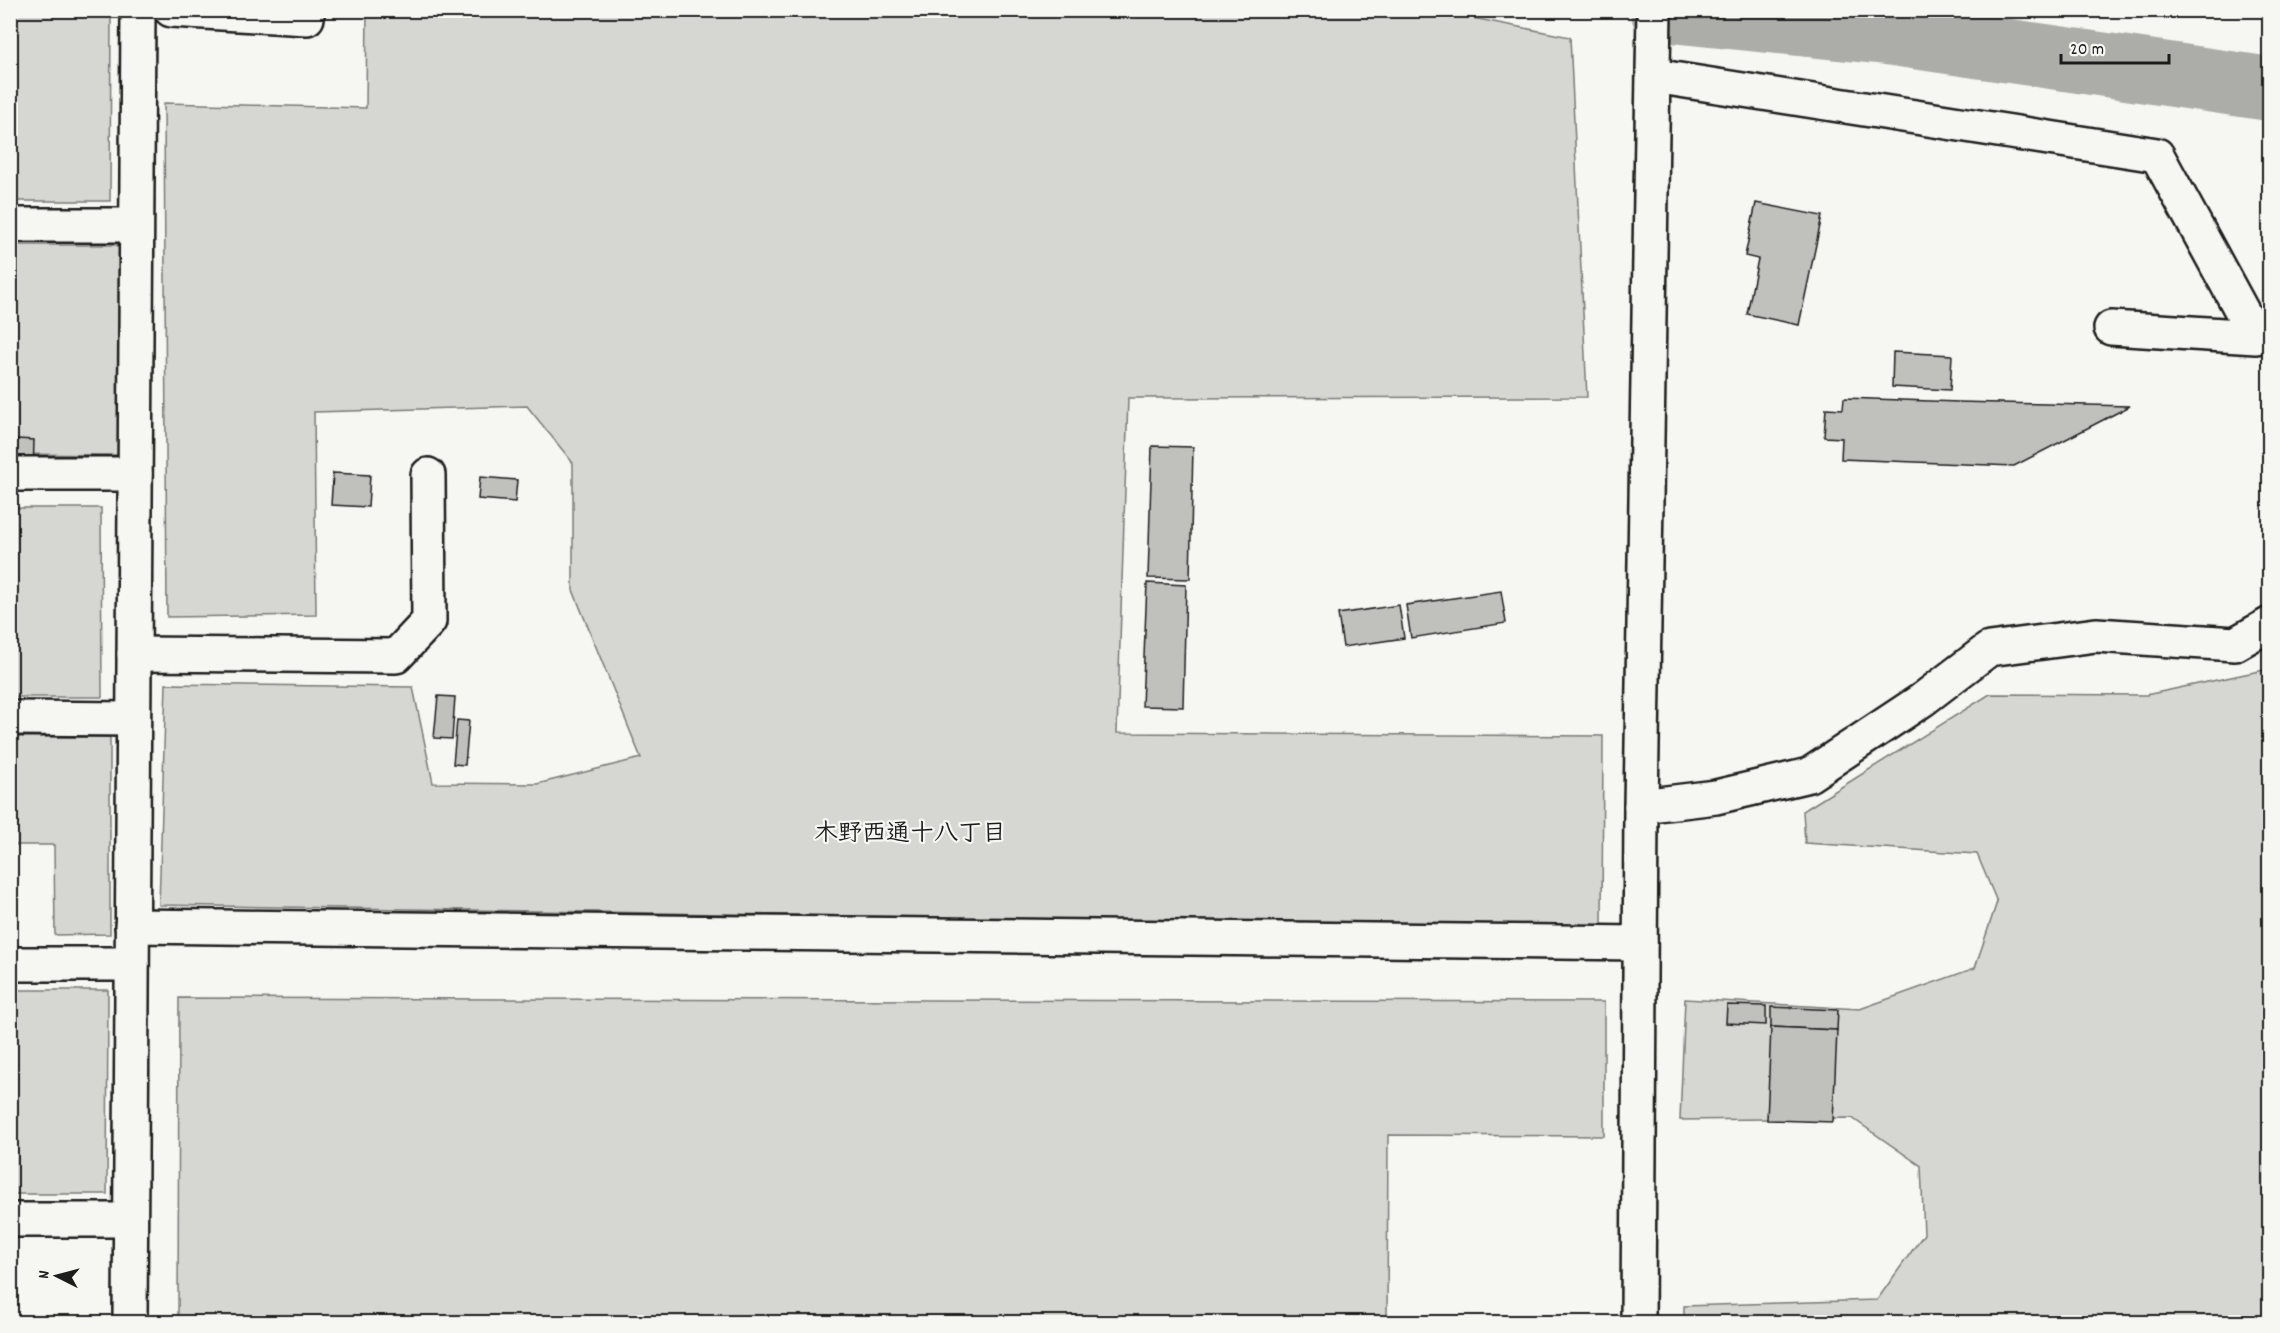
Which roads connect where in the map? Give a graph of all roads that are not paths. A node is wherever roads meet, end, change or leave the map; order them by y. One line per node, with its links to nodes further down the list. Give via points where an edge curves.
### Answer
1 (138, 10): 7 (street)
2 (171, 10): 4 (street)
3 (1654, 10): 5 (street)
4 (307, 18)
5 (1654, 60): 9 (street, via 2157,155); 17 (street)
6 (10, 225): 7 (street)
7 (136, 225): 11 (street)
8 (2110, 327): 9 (street)
9 (2263, 346)
10 (10, 474): 11 (street)
11 (135, 474): 14 (street)
12 (428, 475): 14 (street, via 429,621 396,656)
13 (2270, 624): 17 (street, via 2235,644 2096,635 1989,649 1922,700 1809,775 1716,797)
14 (134, 654): 16 (street)
15 (10, 718): 16 (street)
16 (133, 719): 18 (street)
17 (1641, 806): 19 (street)
18 (132, 926): 19 (street); 20 (street)
19 (1640, 943): 25 (street)
20 (132, 963): 21 (street); 23 (street)
21 (10, 964)
22 (10, 1220): 23 (street)
23 (130, 1220): 24 (street)
24 (130, 1323)
25 (1638, 1323)

